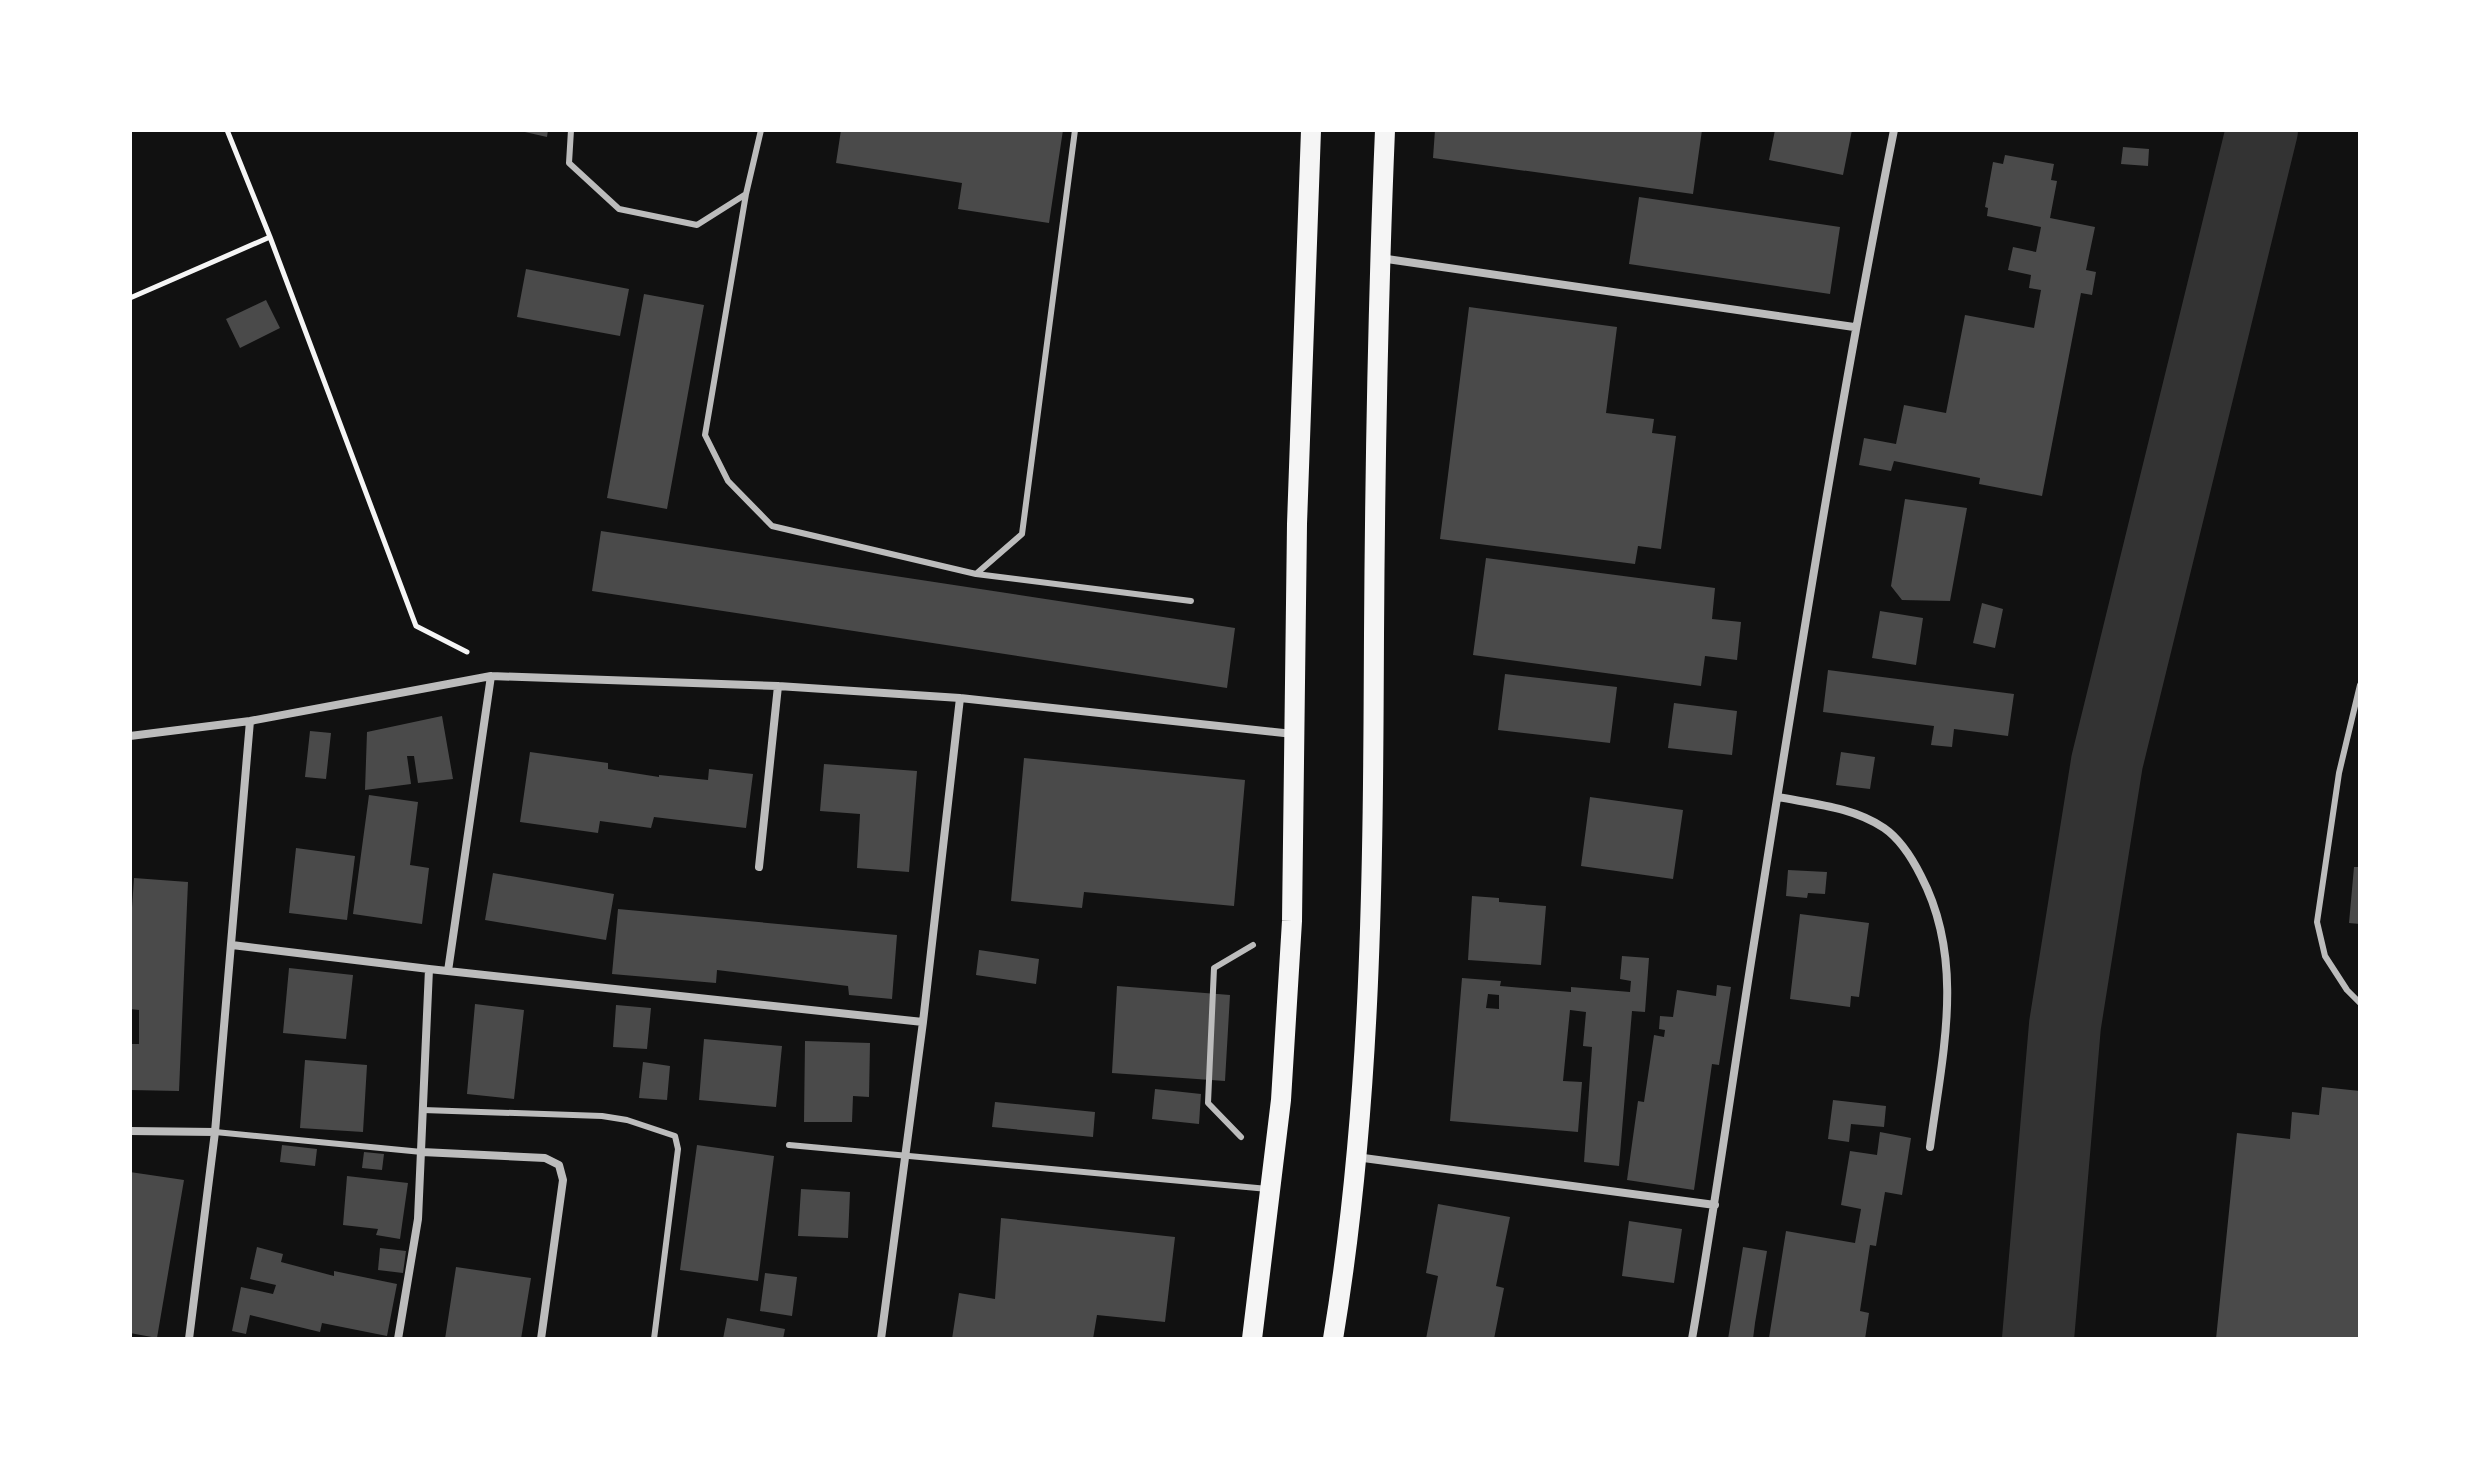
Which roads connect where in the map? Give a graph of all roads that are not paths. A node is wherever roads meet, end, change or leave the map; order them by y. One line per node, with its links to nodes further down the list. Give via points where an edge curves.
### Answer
1 (571, 130): 7 (lane, via 569,163 619,209 697,225)
2 (761, 130): 7 (lane)
3 (1075, 130): 10 (lane, via 1022,534)
4 (1311, 130): 17 (main road)
5 (1385, 130): 8 (main road)
6 (1894, 130): 9 (street)
7 (746, 194): 10 (lane, via 705,435 728,481 772,526)
8 (1379, 257): 9 (street); 35 (main road, via 1374,854)
9 (1854, 327): 19 (street)
10 (976, 574): 11 (lane)
11 (1191, 601)
12 (491, 676): 14 (street); 16 (street); 24 (street)
13 (2360, 685): 25 (lane, via 2339,773 2317,922 2325,956)
14 (778, 686): 15 (street); 20 (street)
15 (960, 698): 17 (street); 26 (street)
16 (250, 721): 18 (street); 21 (street)
17 (1295, 734): 36 (main road, via 1292,921)
18 (130, 736)
19 (1778, 797): 32 (street, via 1849,811 1884,828 1907,852 1929,891 1944,940 1949,985); 37 (street)
20 (759, 867)
21 (232, 945): 23 (street); 29 (street)
22 (1253, 945): 30 (lane, via 1214,968 1208,1103)
23 (429, 969): 24 (street); 27 (street)
24 (448, 971): 26 (street)
25 (2360, 1003)
26 (923, 1022): 34 (street)
27 (423, 1110): 33 (street); 41 (lane, via 602,1116 675,1136 678,1149)
28 (130, 1131): 29 (street)
29 (215, 1132): 33 (lane); 38 (street)
30 (1241, 1137)
31 (789, 1145): 34 (lane)
32 (1930, 1147)
33 (422, 1152): 39 (street, via 418,1219); 40 (street, via 545,1158 559,1165 563,1180)
34 (904, 1156): 36 (lane); 42 (street)
35 (1356, 1157): 37 (street); 44 (main road)
36 (1272, 1190): 43 (main road)
37 (1715, 1205): 45 (street)
38 (189, 1339)
39 (398, 1339)
40 (541, 1339)
41 (654, 1339)
42 (881, 1339)
43 (1252, 1339)
44 (1333, 1339)
45 (1692, 1339)

